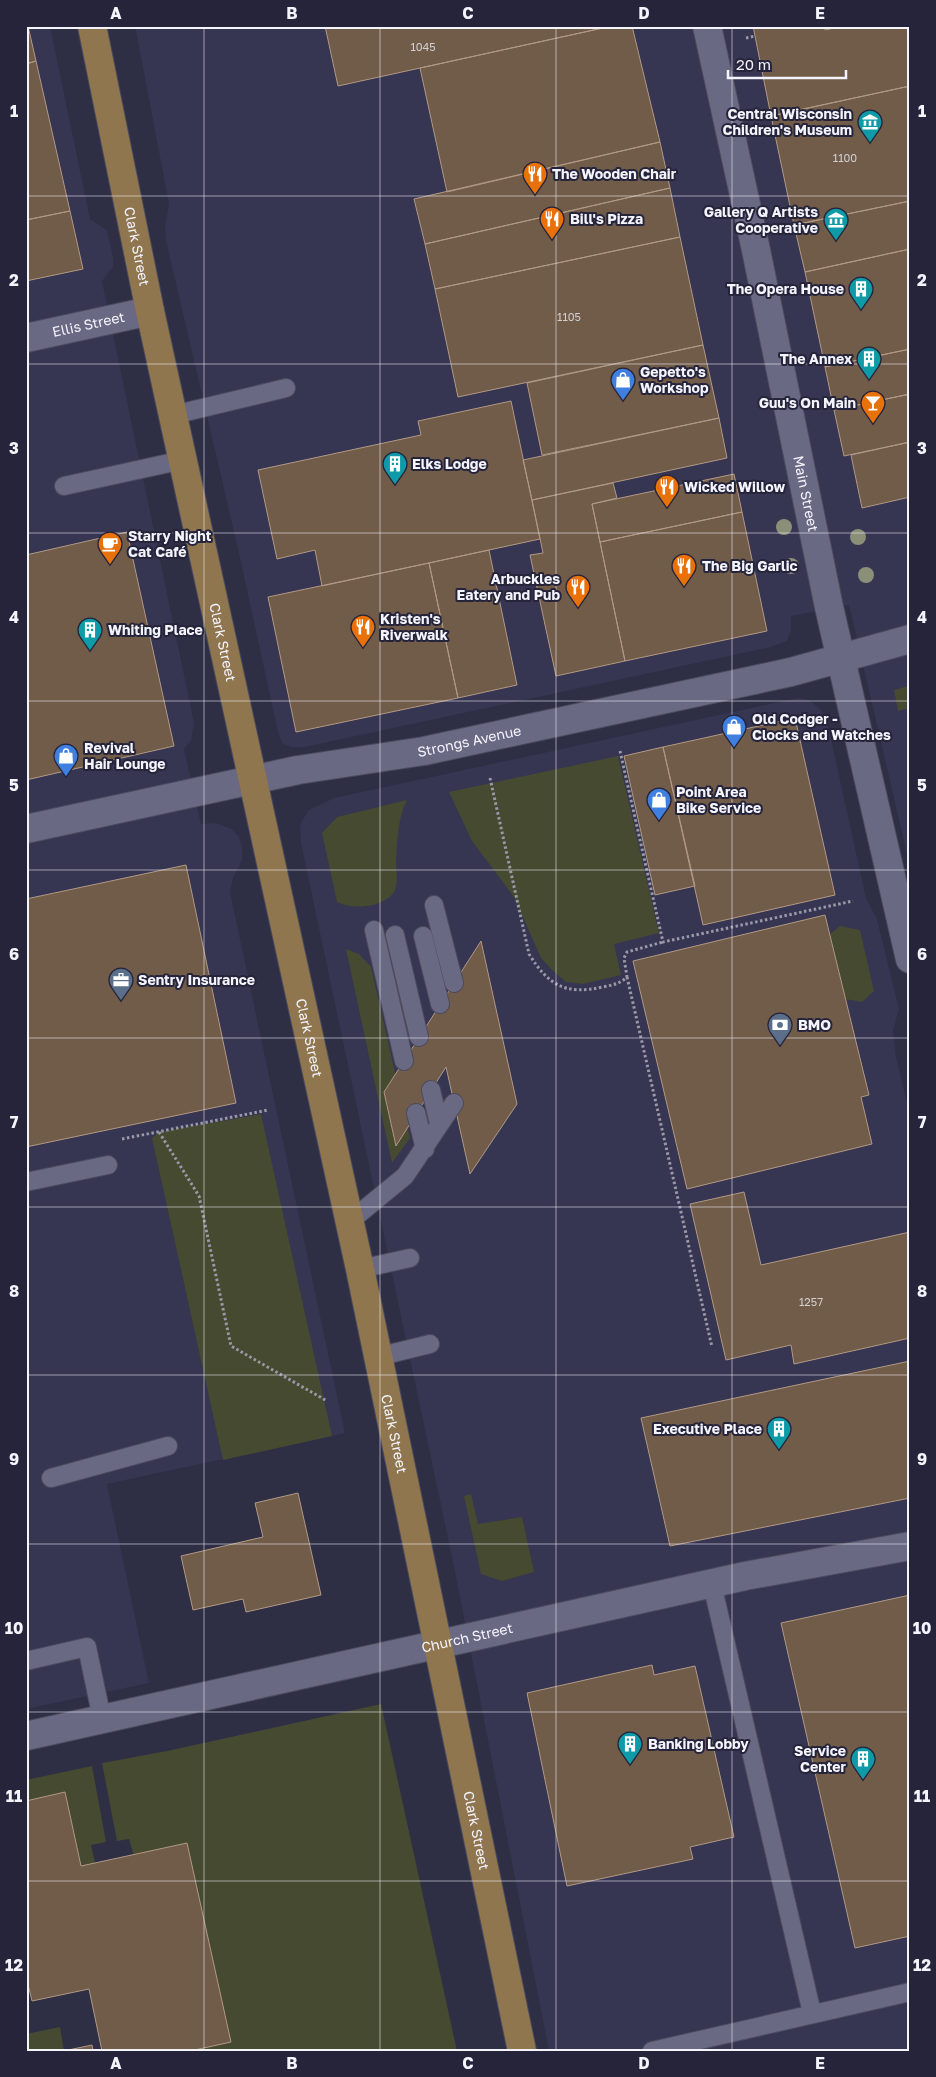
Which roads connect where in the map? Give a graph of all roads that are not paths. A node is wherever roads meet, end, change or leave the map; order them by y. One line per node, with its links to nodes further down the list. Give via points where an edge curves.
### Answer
1 (92, 26): 3 (main road, Clark Street)
2 (707, 26): 10 (street, Main Street)
3 (150, 311): 4 (street, Ellis Street); 6 (main road, Clark Street)
4 (26, 338)
5 (286, 388): 6 (lane)
6 (173, 415): 7 (main road, Clark Street)
7 (183, 460): 8 (lane); 11 (main road, Clark Street)
8 (64, 486)
9 (910, 639): 10 (street, Strongs Avenue)
10 (841, 659): 11 (street, Strongs Avenue, via 424,751); 17 (street, Main Street)
11 (252, 779): 12 (street, Strongs Avenue); 29 (main road, Clark Street)
12 (26, 829)
13 (434, 905): 18 (lane)
14 (374, 930): 21 (lane)
15 (395, 935): 20 (lane)
16 (423, 936): 19 (lane)
17 (910, 959)
18 (454, 983)
19 (440, 1004)
20 (419, 1037)
21 (404, 1061)
22 (431, 1090): 25 (lane)
23 (454, 1103): 25 (lane)
24 (416, 1113): 26 (lane)
25 (439, 1124): 26 (lane)
26 (425, 1150): 29 (lane, via 405,1176)
27 (108, 1165): 28 (lane)
28 (26, 1182)
29 (349, 1222): 31 (main road, Clark Street)
30 (410, 1258): 31 (lane)
31 (360, 1269): 33 (main road, Clark Street)
32 (430, 1344): 33 (lane)
33 (377, 1357): 38 (main road, Clark Street)
34 (168, 1446): 35 (lane)
35 (51, 1478)
36 (910, 1546): 37 (street, Church Street)
37 (712, 1584): 38 (street, Church Street); 43 (lane)
38 (438, 1645): 40 (street, Church Street); 44 (main road, Clark Street)
39 (26, 1660): 40 (lane, via 87,1648)
40 (102, 1718): 41 (street, Church Street)
41 (26, 1736)
42 (910, 1992): 43 (lane)
43 (812, 2013): 45 (lane)
44 (522, 2051)
45 (652, 2051)

